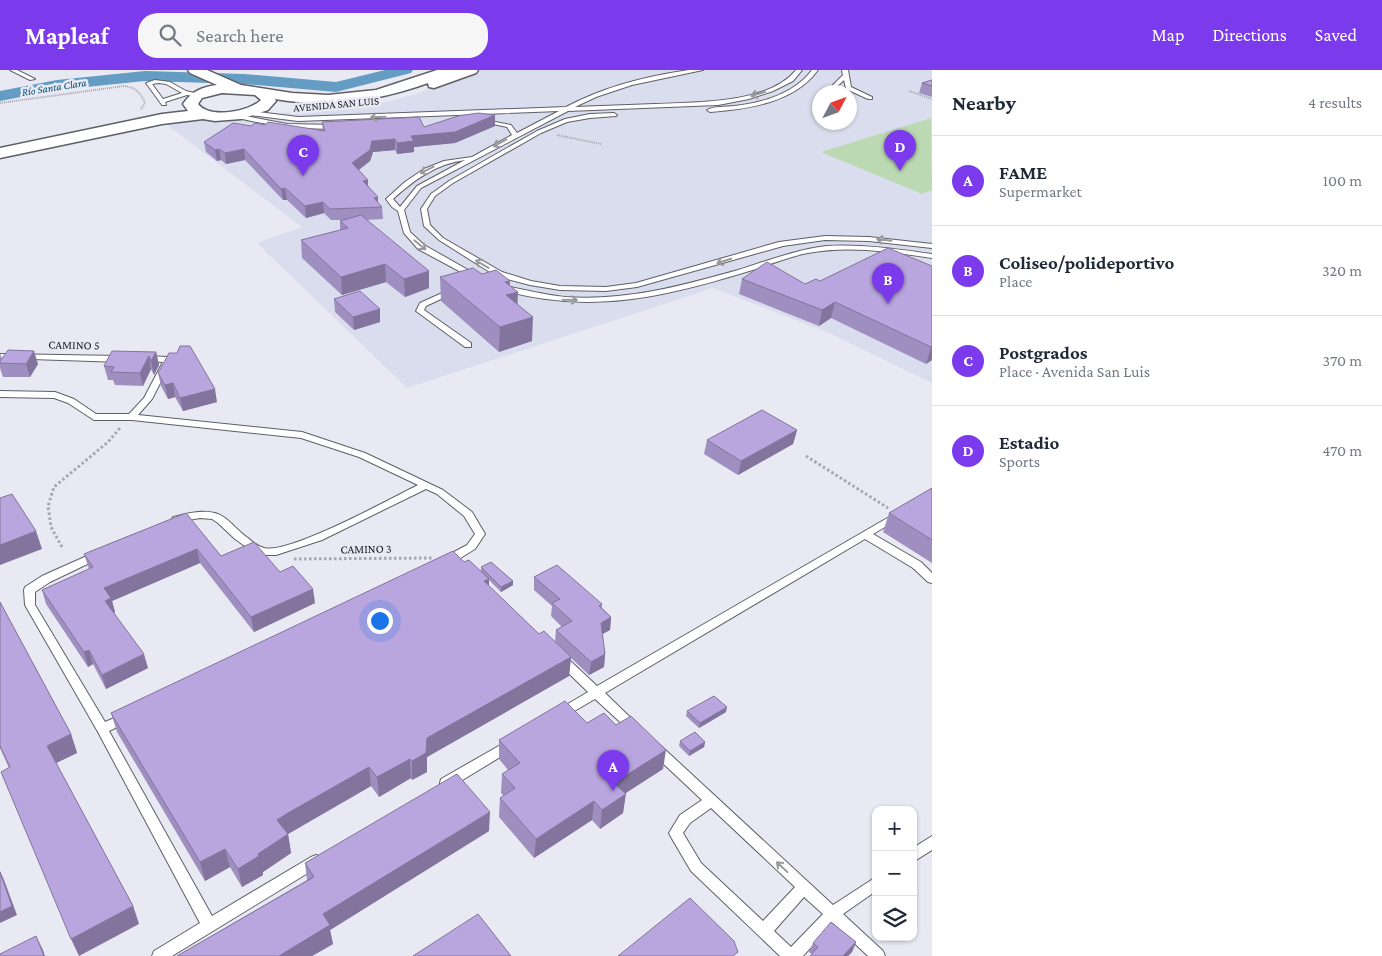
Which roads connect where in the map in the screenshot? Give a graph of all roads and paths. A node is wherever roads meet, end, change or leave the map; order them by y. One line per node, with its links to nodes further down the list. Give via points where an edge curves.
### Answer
1 (13, 70): 8 (lane)
2 (449, 70): 12 (street, AVENIDA SAN LUIS, via 400,89 350,98 305,99)
3 (471, 70): 21 (street, AVENIDA SAN LUIS, via 382,100)
4 (700, 70): 19 (lane, via 605,92 581,100)
5 (799, 70): 19 (lane, one-way to 19, via 790,80 771,90 718,103)
6 (816, 70): 25 (lane, via 807,82 787,94 746,105 718,110 590,116)
7 (845, 73): 10 (lane)
8 (32, 78)
9 (194, 85): 9 (lane, via 163,103 149,83 157,82); 11 (street); 11 (street, via 220,82); 22 (street, via 191,108); 34 (street, via 157,114)
10 (836, 85)
11 (236, 88): 12 (street, AVENIDA SAN LUIS)
12 (255, 90): 21 (street, via 266,95 269,101 267,105)
13 (908, 91): 16 (path)
14 (857, 92): 15 (lane)
15 (870, 98)
16 (932, 99)
17 (0, 103): 20 (path, via 124,86 135,88 144,101 144,106)
18 (542, 110): 19 (lane); 23 (lane); 24 (lane, one-way to 24, via 394,120)
19 (567, 110): 23 (lane)
20 (136, 111)
21 (247, 113): 22 (street, AVENIDA SAN LUIS); 24 (lane, via 287,118); 29 (lane, via 281,126)
22 (205, 114): 35 (street, via 162,119)
23 (554, 115): 25 (lane); 30 (lane)
24 (330, 118): 29 (lane)
25 (565, 121): 31 (lane)
26 (496, 122): 27 (lane); 30 (lane); 32 (lane, via 509,126)
27 (402, 123)
28 (345, 126): 29 (lane)
29 (330, 127)
30 (527, 129): 31 (lane); 32 (lane)
31 (540, 132): 33 (path); 40 (lane, one-way to 31, via 441,239 427,226 424,209 434,195 451,182)
32 (515, 135): 36 (lane, one-way to 36)
33 (601, 144)
34 (0, 146)
35 (0, 153)
36 (473, 157): 37 (lane, via 419,186); 37 (lane, one-way to 37, via 454,159 414,176 389,199)
37 (402, 210): 45 (lane, one-way to 45, via 407,233 472,284 423,305 420,310)
38 (932, 246): 42 (lane, one-way to 42, via 868,238 825,238 782,244)
39 (932, 256): 44 (lane, via 853,247 809,250)
40 (499, 274): 41 (lane); 42 (lane, via 560,288 606,289)
41 (490, 278)
42 (637, 285): 44 (lane)
43 (498, 286): 44 (lane, one-way to 44, via 560,300)
44 (646, 297)
45 (468, 345)
46 (0, 356): 47 (lane, CAMINO 5)
47 (129, 359)
48 (138, 359): 50 (lane, via 168,360 148,399)
49 (0, 394): 50 (lane, via 55,395 71,401 94,417)
50 (132, 417): 52 (lane, via 302,434 362,454); 56 (path, via 108,442 54,487 48,506 51,527)
51 (806, 456): 53 (path)
52 (426, 485): 58 (lane); 59 (lane, via 468,514 480,534)
53 (903, 513): 55 (lane)
54 (165, 524): 58 (lane, via 206,514 223,520 254,547 266,553)
55 (866, 535): 61 (lane); 63 (lane)
56 (62, 547)
57 (105, 551): 66 (lane, via 29,590 30,605)
58 (280, 552): 59 (path, CAMINO 3, via 294,559)
59 (458, 561): 60 (lane)
60 (437, 566)
61 (932, 579)
62 (554, 652): 63 (lane)
63 (596, 692): 65 (lane); 69 (lane)
64 (138, 712): 66 (lane)
65 (546, 723)
66 (102, 729): 76 (lane)
67 (520, 738): 68 (lane)
68 (436, 789)
69 (711, 801): 74 (lane, one-way to 69); 77 (lane, via 686,818 676,833 696,867)
70 (932, 842): 71 (lane)
71 (917, 853)
72 (327, 854): 76 (lane)
73 (872, 885): 75 (lane)
74 (804, 888): 75 (lane); 77 (lane)
75 (832, 914): 79 (lane); 80 (lane)
76 (209, 925): 78 (lane)
77 (763, 932): 79 (lane)
78 (158, 956)
79 (791, 956)
80 (878, 956)

